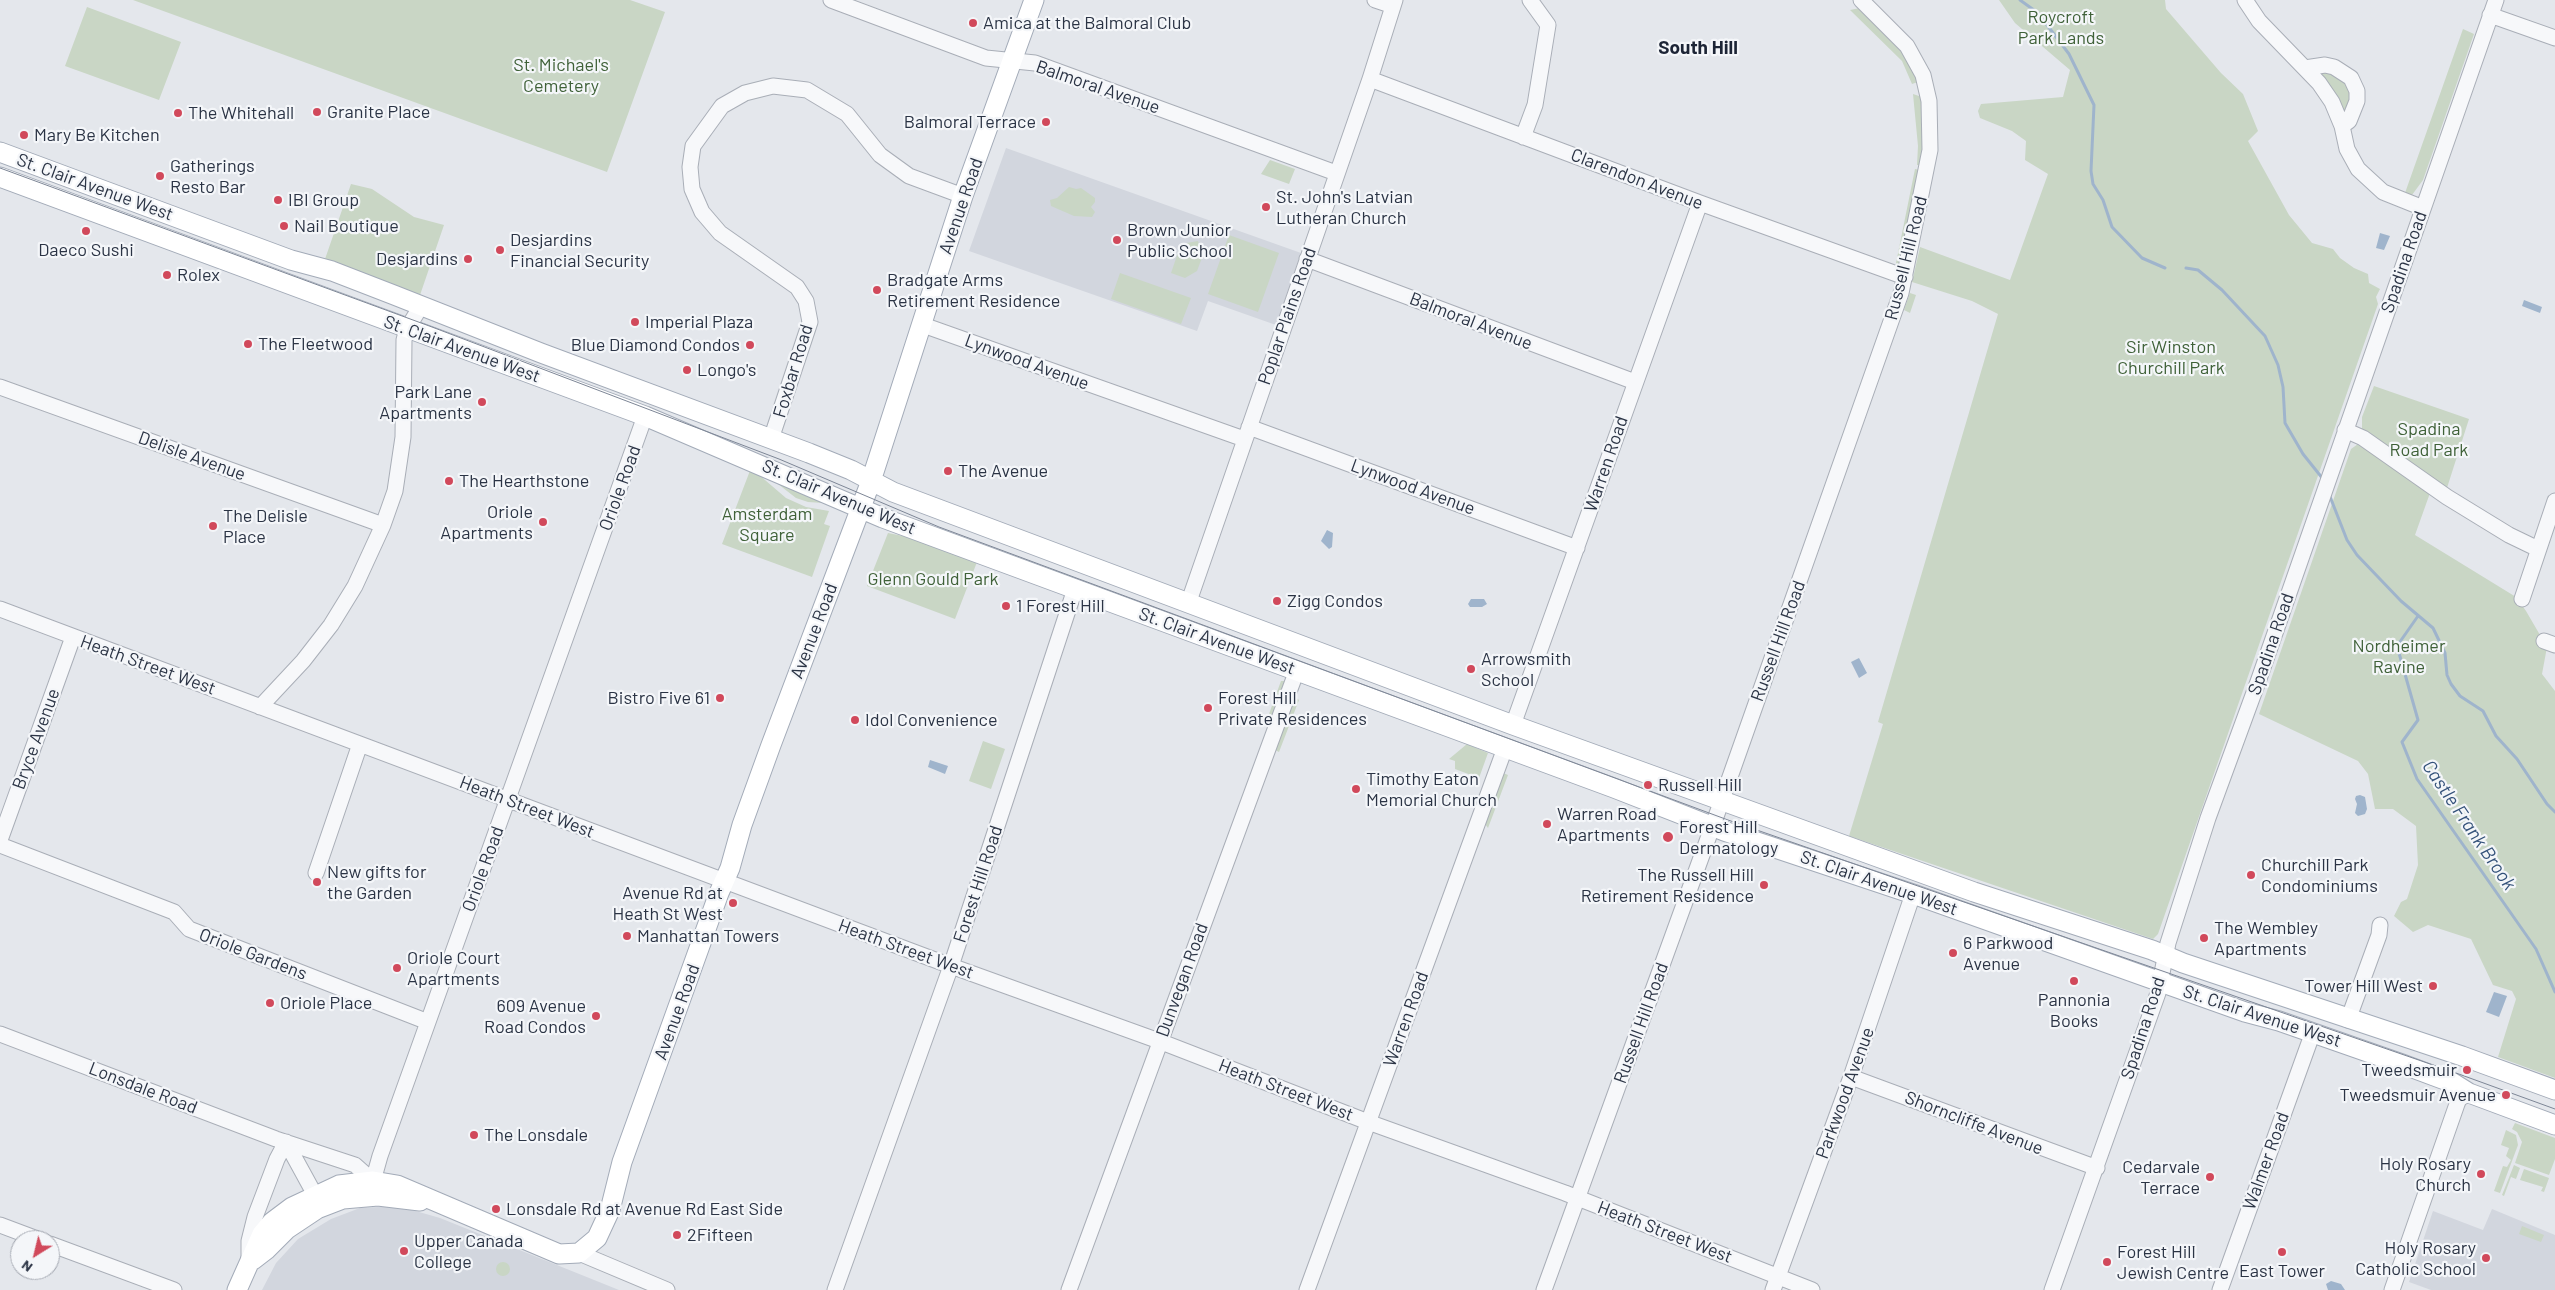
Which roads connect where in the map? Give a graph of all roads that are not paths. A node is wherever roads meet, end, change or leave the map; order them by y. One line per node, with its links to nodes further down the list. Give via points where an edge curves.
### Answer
1 (830, 0): 11 (street, Balmoral Avenue, via 986,58)
2 (1034, 0): 11 (main road, Avenue Road)
3 (1375, 0): 8 (street)
4 (1530, 0): 15 (street, via 1548,25 1535,105)
5 (1861, 0): 23 (street, Russell Hill Road, via 1911,53 1923,75 1929,101 1930,150)
6 (2245, 0): 12 (street, via 2259,21)
7 (2496, 0): 9 (street, Spadina Road)
8 (1394, 3): 13 (street, Poplar Plains Road)
9 (2490, 15): 10 (street); 21 (street, Spadina Road)
10 (2555, 38)
11 (1012, 61): 17 (street, Balmoral Avenue, via 1035,63); 19 (main road, Avenue Road)
12 (2305, 68): 14 (street, via 2332,102); 14 (street, via 2325,65 2351,78 2357,91 2357,101 2349,121)
13 (1370, 79): 15 (street, Clarendon Avenue); 17 (street, Poplar Plains Road)
14 (2342, 126): 21 (street, via 2351,159 2369,181 2383,192)
15 (1523, 137): 20 (street, Clarendon Avenue)
16 (0, 152): 24 (main road, St. Clair Avenue West)
17 (1336, 172): 22 (street, Poplar Plains Road)
18 (0, 178): 26 (main road, St. Clair Avenue West)
19 (963, 196): 25 (main road, Avenue Road); 32 (street, Foxbar Road, via 909,176 880,155 847,114 807,90 773,86 745,93 722,106 693,146 690,167 692,189 702,212 720,233 797,287 810,322)
20 (1700, 203): 23 (street, Clarendon Avenue); 27 (street, Warren Road)
21 (2423, 208): 30 (street, Spadina Road)
22 (1307, 259): 27 (street, Balmoral Avenue); 31 (street, Poplar Plains Road)
23 (1905, 277): 52 (street, Russell Hill Road)
24 (421, 306): 26 (street); 32 (main road, St. Clair Avenue West)
25 (923, 325): 31 (street, Lynwood Avenue); 33 (main road, Avenue Road)
26 (407, 329): 29 (main road, St. Clair Avenue West); 36 (street, via 403,437 395,491)
27 (1635, 382): 37 (street, Warren Road)
28 (0, 386): 36 (street, Delisle Avenue)
29 (645, 416): 35 (main road, St. Clair Avenue West); 51 (street, Oriole Road)
30 (2345, 430): 38 (street, via 2363,438 2462,506); 60 (street, Spadina Road, via 2208,818)
31 (1246, 433): 37 (street, Lynwood Avenue); 41 (street, Poplar Plains Road)
32 (771, 439): 33 (main road, St. Clair Avenue West)
33 (871, 481): 35 (main road, Avenue Road); 41 (main road, St. Clair Avenue West)
34 (2555, 502): 38 (street)
35 (861, 508): 39 (main road, St. Clair Avenue West); 57 (main road, Avenue Road, via 792,688)
36 (383, 525): 47 (street, via 331,625)
37 (1577, 548): 48 (street, Warren Road)
38 (2538, 549): 40 (street)
39 (1075, 589): 44 (main road, St. Clair Avenue West); 61 (street, Forest Hill Road)
40 (2522, 599)
41 (1188, 604): 45 (main road, St. Clair Avenue West)
42 (0, 609): 43 (street, Heath Street West)
43 (72, 637): 47 (street, Heath Street West); 54 (street, Bryce Avenue)
44 (1297, 670): 46 (main road, St. Clair Avenue West); 67 (street, Dunvegan Road)
45 (1383, 674): 46 (main road); 48 (main road, St. Clair Avenue West)
46 (1373, 700): 50 (main road, St. Clair Avenue West)
47 (260, 707): 49 (street, Heath Street West)
48 (1513, 725): 52 (main road, St. Clair Avenue West)
49 (360, 744): 51 (street, Heath Street West); 56 (street)
50 (1505, 748): 53 (main road, St. Clair Avenue West); 71 (street, Warren Road)
51 (508, 800): 57 (street, Heath Street West); 64 (street, Oriole Road)
52 (1722, 800): 53 (street, Russell Hill Road); 60 (main road, St. Clair Avenue West, via 1974,892)
53 (1712, 826): 58 (main road, St. Clair Avenue West); 77 (street, Russell Hill Road)
54 (0, 840)
55 (0, 845): 64 (street, Oriole Gardens, via 174,912 189,930)
56 (316, 873)
57 (725, 881): 61 (street, Heath Street West); 83 (main road, Avenue Road, via 622,1162 604,1225 591,1244)
58 (1913, 894): 62 (main road, St. Clair Avenue West); 68 (street, Parkwood Avenue)
59 (2380, 925): 63 (street)
60 (2165, 956): 62 (street, Spadina Road); 63 (main road, St. Clair Avenue West)
61 (951, 966): 67 (street, Heath Street West); 89 (street, Forest Hill Road)
62 (2160, 981): 65 (main road, St. Clair Avenue West); 74 (street, Spadina Road)
63 (2348, 1020): 69 (main road, St. Clair Avenue West)
64 (428, 1022): 75 (street, Oriole Road)
65 (2313, 1032): 70 (main road, St. Clair Avenue West, via 2452,1083); 95 (street, Walmer Road)
66 (0, 1034): 73 (street, Lonsdale Road)
67 (1159, 1041): 71 (street, Heath Street West); 90 (street, Dunvegan Road)
68 (1851, 1077): 74 (street, Shorncliffe Avenue); 85 (street, Parkwood Avenue)
69 (2555, 1090)
70 (2470, 1093): 72 (main road, St. Clair Avenue West); 96 (street, via 2459,1099 2457,1104)
71 (1368, 1122): 77 (street, Heath Street West); 91 (street, Warren Road)
72 (2555, 1125)
73 (286, 1142): 75 (street, Lonsdale Road, via 355,1165); 76 (street); 84 (street, via 266,1186 249,1241)
74 (2097, 1168): 94 (street, Spadina Road)
75 (373, 1181): 76 (main road, via 339,1185); 78 (main road, via 368,1190); 79 (main road, via 396,1185)
76 (314, 1195): 84 (main road, via 272,1222 262,1234)
77 (1578, 1198): 85 (street, Heath Street West); 92 (street, Russell Hill Road)
78 (344, 1199): 79 (main road, via 378,1196); 84 (main road, via 317,1209 287,1229)
79 (434, 1202): 83 (main road, via 548,1250 564,1255)
80 (0, 1225): 81 (street)
81 (13, 1230)
82 (60, 1248): 86 (street)
83 (579, 1253): 88 (street)
84 (250, 1262): 87 (main road)
85 (1776, 1283): 93 (street, Heath Street West)
86 (174, 1290)
87 (237, 1290)
88 (666, 1290)
89 (835, 1290)
90 (1069, 1290)
91 (1307, 1290)
92 (1544, 1290)
93 (1812, 1290)
94 (2052, 1290)
95 (2220, 1290)
96 (2392, 1290)

